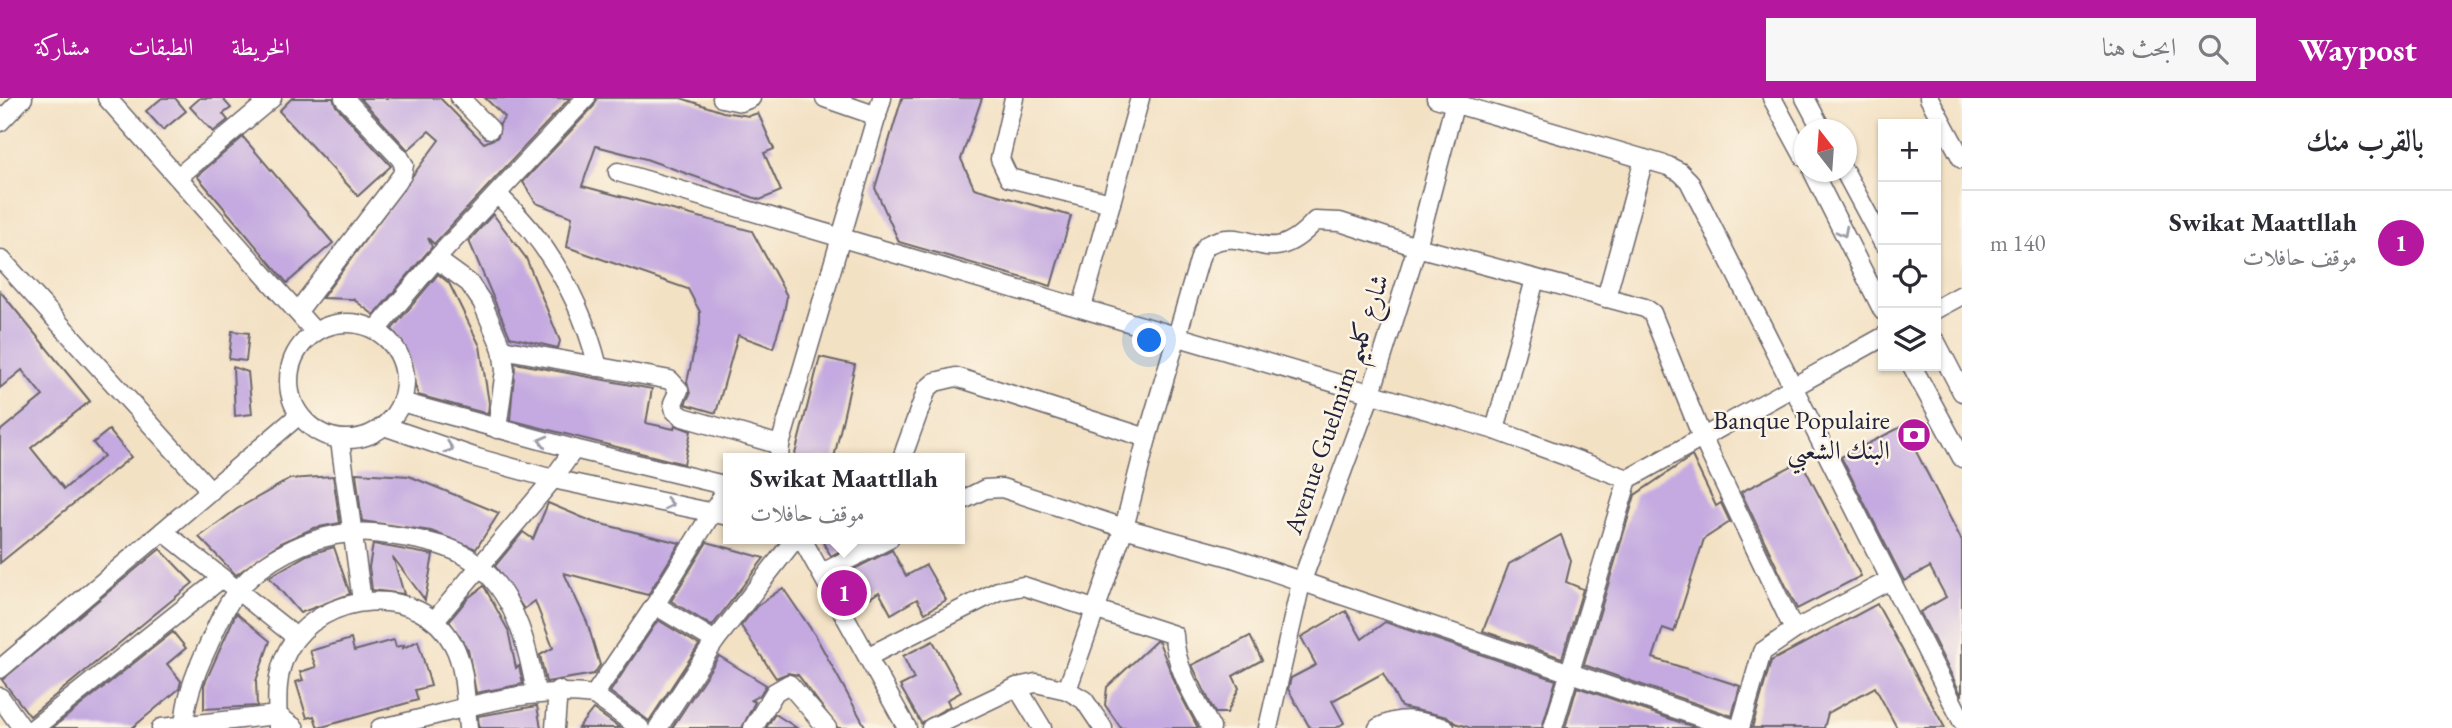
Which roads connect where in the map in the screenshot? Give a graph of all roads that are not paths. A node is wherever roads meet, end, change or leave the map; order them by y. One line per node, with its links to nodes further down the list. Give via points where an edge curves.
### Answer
1 (23, 98): 19 (street)
2 (107, 98): 25 (street)
3 (272, 98): 25 (street)
4 (344, 98): 41 (street, via 400,158 402,175)
5 (460, 98): 20 (street)
6 (586, 98): 28 (street)
7 (722, 98): 8 (street, via 741,102)
8 (751, 98)
9 (825, 98): 17 (street)
10 (1014, 98): 29 (street, via 1000,159 1009,178)
11 (1436, 98): 16 (street)
12 (1772, 98): 21 (street)
13 (1805, 98): 18 (street)
14 (1929, 98): 23 (street)
15 (1136, 99): 29 (street)
16 (1455, 101): 22 (street); 32 (street, Avenue Guelmim شارع كلميم)
17 (880, 107): 31 (street)
18 (1816, 119)
19 (0, 122)
20 (490, 129)
21 (1794, 139)
22 (1644, 159): 37 (street); 50 (street, via 1681,172 1689,181)
23 (1962, 159)
24 (618, 172): 31 (street)
25 (178, 177): 41 (street)
26 (1817, 182): 39 (street, one-way to 39)
27 (1850, 182): 30 (street)
28 (498, 195): 33 (street); 48 (street, via 546,246 578,304)
29 (1111, 202): 38 (street)
30 (1878, 234)
31 (840, 237): 38 (street); 62 (street)
32 (1417, 247): 35 (street); 44 (street, via 1323,219 1281,248 1216,240 1201,254); 52 (street, Avenue Guelmim شارع كلميم)
33 (436, 259): 42 (street); 46 (street, via 469,284)
34 (0, 262): 68 (street)
35 (1535, 279): 37 (street); 57 (street)
36 (1962, 295): 40 (street)
37 (1606, 298): 58 (street, via 1645,308 1658,321)
38 (1082, 307): 44 (street)
39 (1881, 308)
40 (1938, 308)
41 (298, 312): 43 (street)
42 (376, 330): 43 (street, via 345,323); 53 (street, via 389,340 402,362 405,386)
43 (315, 332): 54 (street, via 291,361 289,389)
44 (1178, 336): 52 (street); 59 (street)
45 (1878, 340): 50 (street)
46 (502, 349): 48 (street); 56 (street, via 505,370)
47 (1941, 351): 51 (street)
48 (598, 367): 62 (street, via 670,380 679,390 675,411)
49 (1915, 371): 64 (street)
50 (1791, 388): 58 (street); 80 (street)
51 (1962, 391)
52 (1370, 396): 57 (street); 81 (street, Avenue Guelmim شارع كلميم)
53 (401, 402): 55 (street); 56 (street)
54 (299, 415): 60 (street, via 313,429); 68 (street)
55 (384, 426): 60 (street, via 369,435); 65 (street, one-way to 65)
56 (497, 429): 61 (street, one-way to 56)
57 (1495, 430): 66 (street)
58 (1702, 436): 66 (street); 87 (street)
59 (1147, 438): 63 (street, via 956,377 927,389); 71 (street)
60 (341, 441): 73 (street)
61 (574, 449): 65 (street); 67 (street)
62 (779, 452)
63 (904, 453)
64 (1962, 458)
65 (553, 479): 70 (street, one-way to 70); 77 (street)
66 (1628, 479): 92 (street)
67 (723, 486)
68 (211, 491): 72 (street)
69 (965, 499): 71 (street, via 985,489 1002,488)
70 (721, 514): 84 (street)
71 (1124, 528): 81 (street, via 1230,557); 85 (street)
72 (163, 531): 79 (street); 91 (street)
73 (351, 532): 77 (street, via 433,542); 82 (street, via 283,555); 83 (street)
74 (791, 544): 89 (street)
75 (805, 544): 78 (street)
76 (880, 544): 78 (street)
77 (479, 566): 86 (street); 96 (street, via 521,627)
78 (822, 573): 90 (street)
79 (222, 578): 82 (street); 104 (street)
80 (1890, 580): 87 (street); 101 (street)
81 (1301, 583): 92 (street); 119 (street, Avenue Guelmim شارع كلميم)
82 (237, 590): 88 (street); 102 (street, via 202,659)
83 (362, 601): 86 (street, via 403,605); 88 (street, via 327,612)
84 (656, 605): 89 (street); 97 (street)
85 (1098, 608): 90 (street, via 1011,586); 94 (street); 118 (street, via 1174,635 1191,692)
86 (435, 620): 99 (street, via 454,645)
87 (1794, 631): 124 (street, via 1762,652)
88 (296, 637): 100 (street, via 279,675)
89 (715, 641): 111 (street)
90 (869, 656): 114 (street)
91 (0, 669)
92 (1570, 671): 122 (street); 123 (street)
93 (1017, 687): 94 (street, via 1036,683); 115 (street); 116 (street)
94 (1067, 690): 117 (street, via 1084,700)
95 (558, 691): 96 (street); 97 (street); 109 (street)
96 (536, 693): 99 (street)
97 (594, 695): 110 (street)
98 (0, 697): 103 (street)
99 (466, 706): 107 (street); 108 (street)
100 (277, 721): 102 (street); 106 (street)
101 (1962, 721)
102 (185, 726): 105 (street)
103 (22, 728)
104 (34, 728)
105 (161, 728)
106 (295, 728)
107 (380, 728)
108 (468, 728)
109 (555, 728)
110 (640, 728)
111 (657, 728)
112 (753, 728): 113 (street, via 775,692 789,684)
113 (827, 728)
114 (907, 728)
115 (931, 728)
116 (1042, 728)
117 (1103, 728)
118 (1211, 728)
119 (1269, 728)
120 (1378, 728): 121 (street, via 1413,719)
121 (1445, 728)
122 (1553, 728)
123 (1732, 728)
124 (1740, 728)

